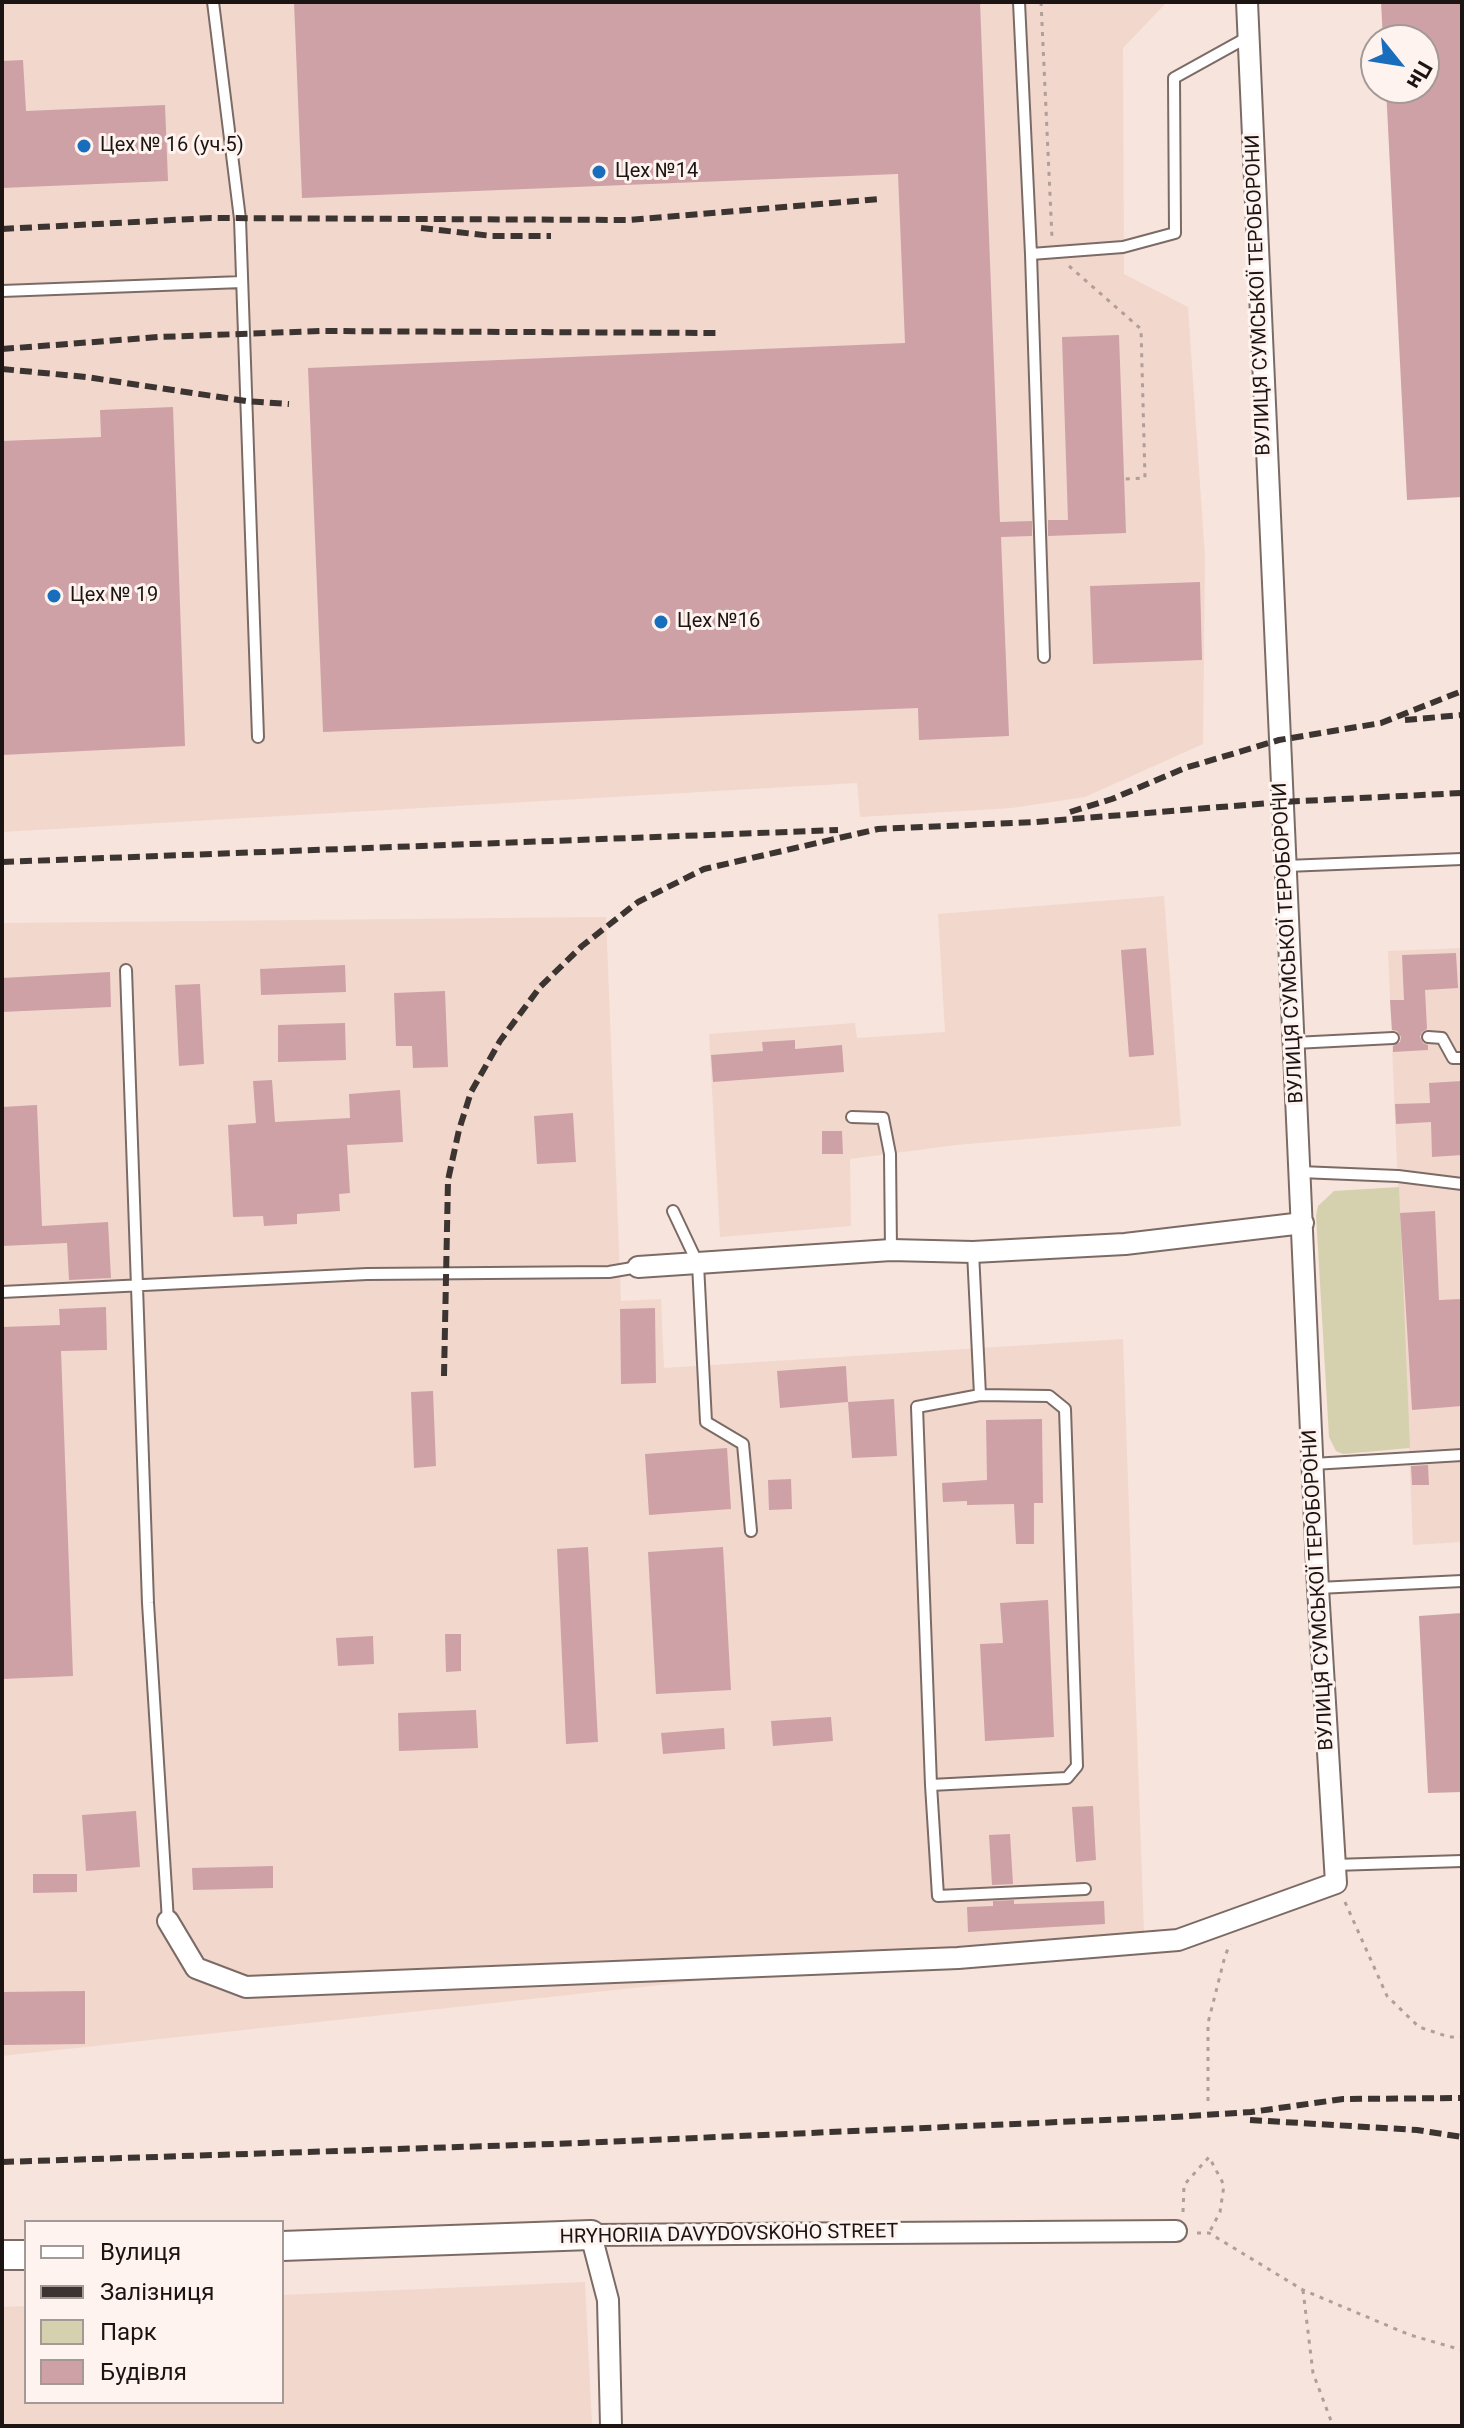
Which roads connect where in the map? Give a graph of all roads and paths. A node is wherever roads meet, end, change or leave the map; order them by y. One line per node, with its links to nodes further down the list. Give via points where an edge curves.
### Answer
1 (213, 2): 6 (lane, via 240,219)
2 (1019, 2): 5 (lane)
3 (1247, 2): 4 (street, ВУЛИЦЯ СУМСЬКОЇ ТЕРОБОРОНИ)
4 (1248, 37): 5 (lane, via 1174,78 1175,233 1123,247); 11 (street, ВУЛИЦЯ СУМСЬКОЇ ТЕРОБОРОНИ)
5 (1031, 254): 8 (lane)
6 (242, 282): 7 (lane); 9 (lane)
7 (2, 291)
8 (1044, 657)
9 (258, 737)
10 (1462, 859): 11 (lane)
11 (1286, 866): 15 (street, ВУЛИЦЯ СУМСЬКОЇ ТЕРОБОРОНИ)
12 (126, 970): 26 (lane)
13 (1428, 1037): 16 (lane, via 1442,1038 1453,1058)
14 (1393, 1038): 15 (lane)
15 (1294, 1043): 18 (street, ВУЛИЦЯ СУМСЬКОЇ ТЕРОБОРОНИ)
16 (1462, 1058)
17 (852, 1117): 22 (lane, via 883,1118 890,1154)
18 (1300, 1172): 19 (lane); 21 (street, ВУЛИЦЯ СУМСЬКОЇ ТЕРОБОРОНИ)
19 (1462, 1184)
20 (673, 1211): 24 (lane)
21 (1303, 1223): 23 (street, via 1125,1244); 30 (street, ВУЛИЦЯ СУМСЬКОЇ ТЕРОБОРОНИ)
22 (891, 1250): 23 (street); 24 (street)
23 (973, 1252): 28 (lane)
24 (698, 1264): 25 (street); 31 (lane, via 706,1422 743,1444)
25 (638, 1267): 26 (lane)
26 (139, 1286): 27 (lane); 39 (lane, via 148,1603)
27 (2, 1292)
28 (980, 1395): 34 (lane, via 917,1407); 34 (lane, via 1049,1396 1065,1409 1077,1766 1067,1778)
29 (1462, 1455): 30 (lane)
30 (1313, 1464): 33 (street, ВУЛИЦЯ СУМСЬКОЇ ТЕРОБОРОНИ)
31 (751, 1531)
32 (1462, 1581): 33 (lane)
33 (1318, 1588): 36 (street, ВУЛИЦЯ СУМСЬКОЇ ТЕРОБОРОНИ)
34 (931, 1785): 37 (lane, via 938,1896)
35 (1462, 1861): 36 (lane)
36 (1335, 1874): 38 (street); 40 (path, via 1387,1996 1419,2027)
37 (1085, 1889)
38 (1243, 1915): 39 (street, via 1178,1940 958,1958 246,1987 196,1968); 41 (path, via 1225,1956 1208,2023)
39 (168, 1921)
40 (1462, 2037)
41 (1208, 2101)
42 (1181, 2232): 43 (path); 43 (path, via 1184,2185 1209,2157 1224,2185 1220,2212); 44 (street, HRYHORIIA DAVYDOVSKOHO STREET)
43 (1209, 2233): 48 (path)
44 (591, 2235): 45 (street, HRYHORIIA DAVYDOVSKOHO STREET); 50 (street, via 608,2300)
45 (284, 2246)
46 (2, 2255): 47 (street)
47 (24, 2255)
48 (1303, 2290): 49 (path, via 1410,2335); 51 (path, via 1313,2373)
49 (1462, 2350)
50 (611, 2426)
51 (1333, 2426)

